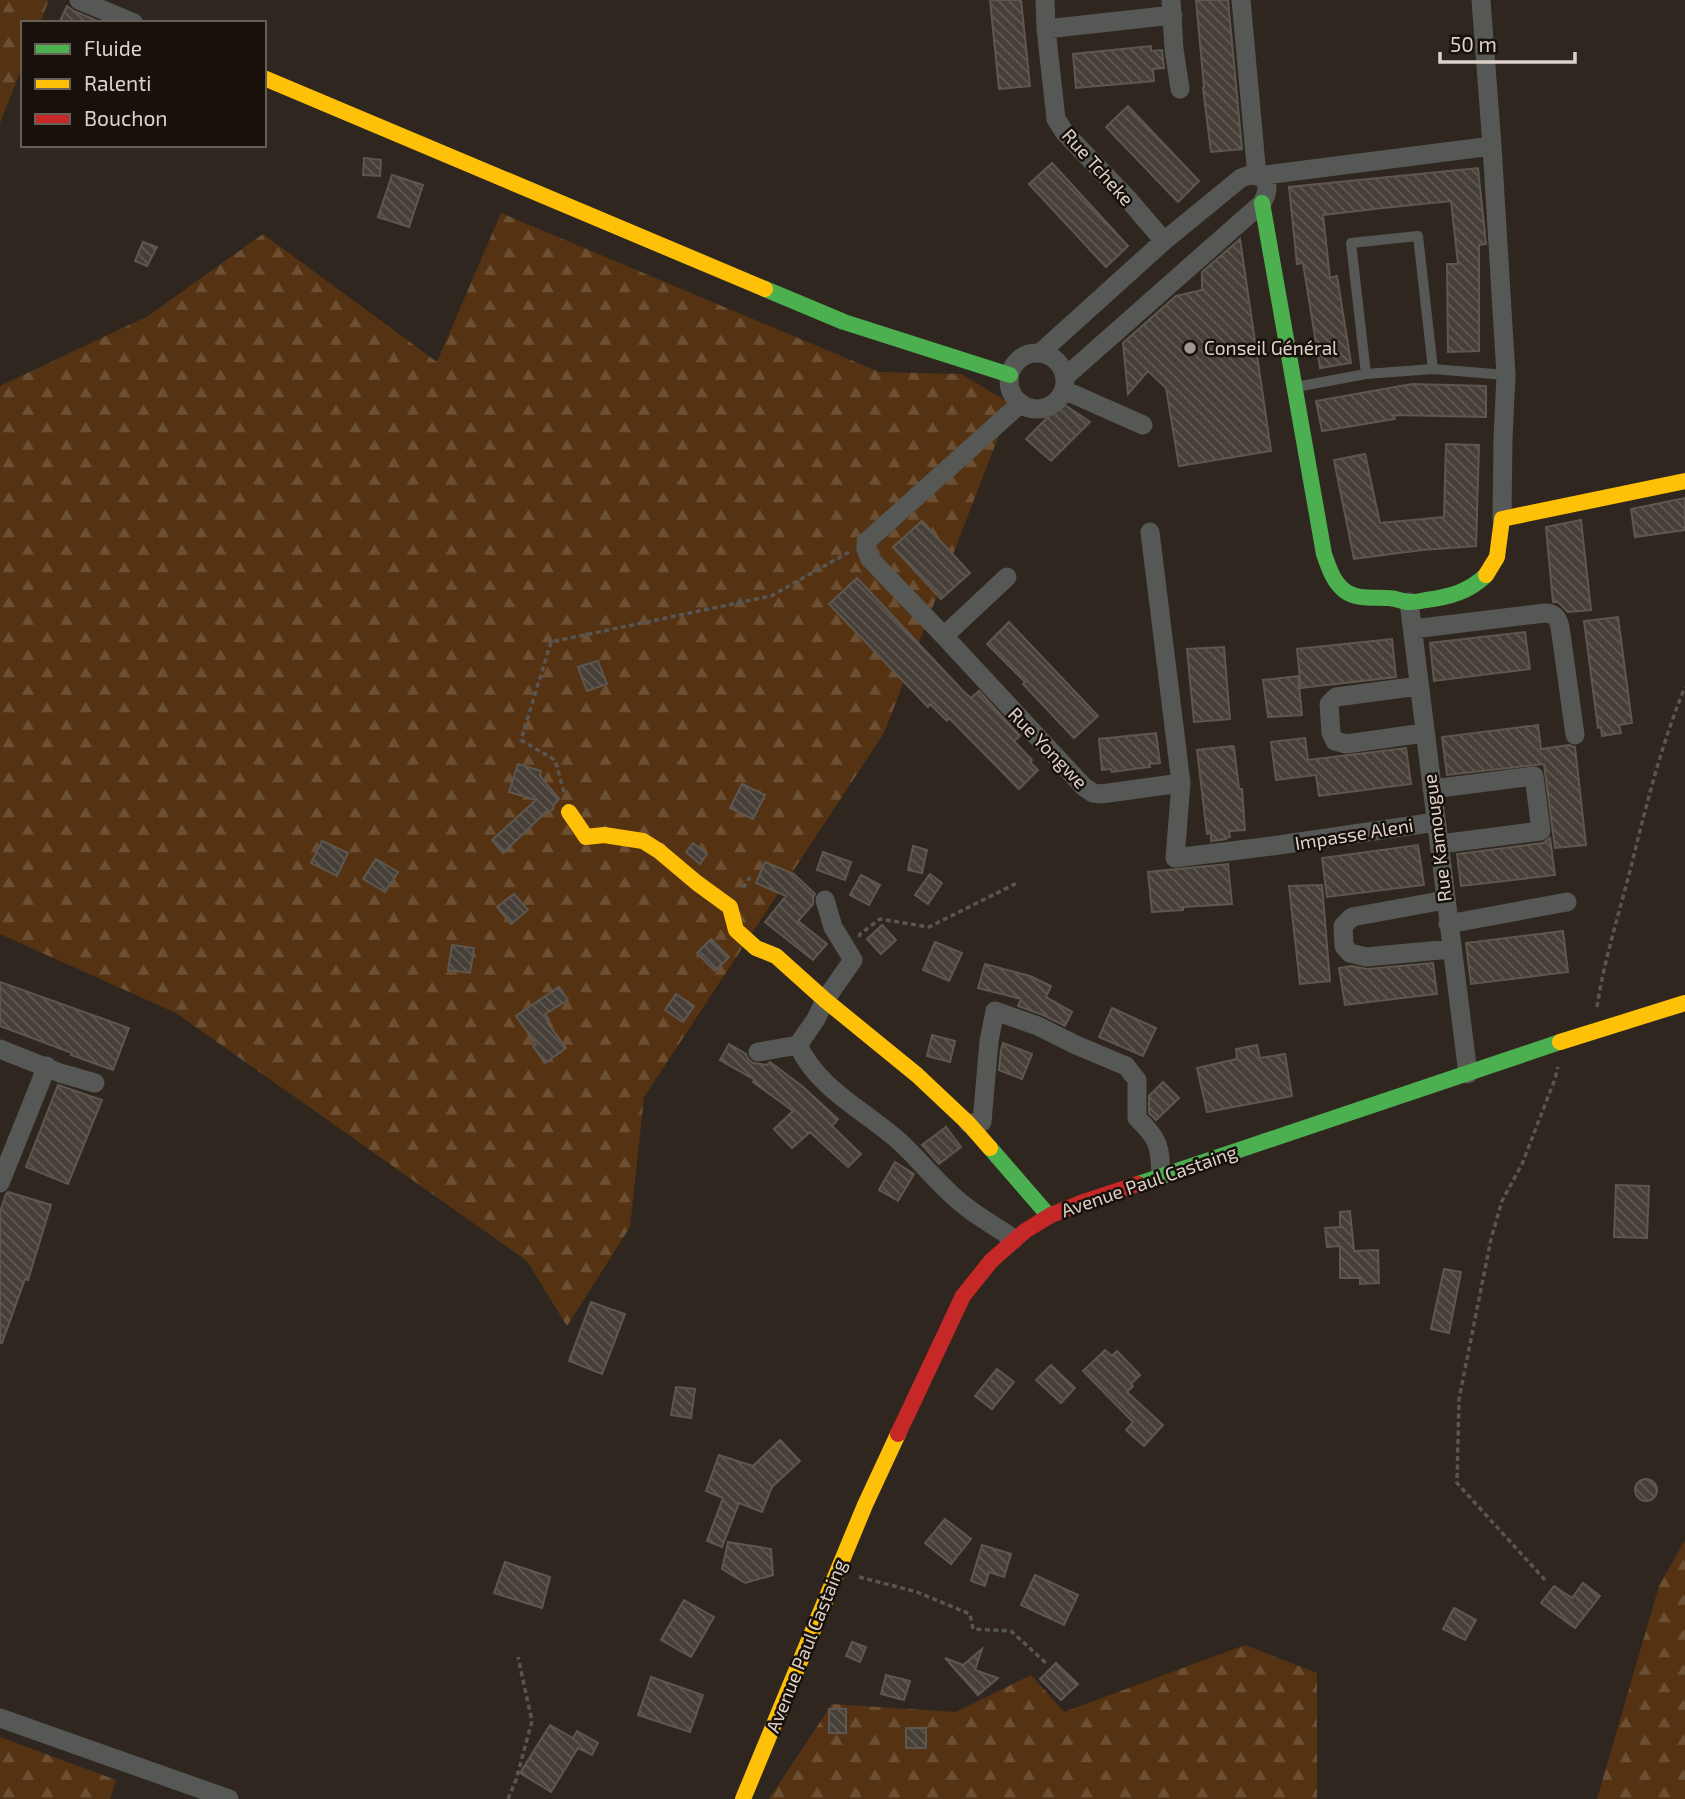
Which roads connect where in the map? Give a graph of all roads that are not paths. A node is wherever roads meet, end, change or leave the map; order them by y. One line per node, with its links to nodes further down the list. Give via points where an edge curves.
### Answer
1 (79, 0): 6 (street)
2 (1045, 0): 7 (street, Rue Tcheke)
3 (1241, 0): 11 (street)
4 (1481, 0): 10 (street)
5 (1172, 8): 7 (street); 9 (street)
6 (129, 21)
7 (1046, 29): 13 (street, Rue Tcheke, via 1056,119)
8 (266, 79): 17 (street, via 844,322)
9 (1180, 89)
10 (1492, 146): 11 (street); 18 (street)
11 (1258, 176): 12 (street, via 1267,186); 13 (street, via 1241,178)
12 (1262, 203): 19 (street); 20 (street)
13 (1164, 242): 14 (street)
14 (1040, 353): 17 (street, via 1020,358); 19 (street, via 1057,360)
15 (1433, 369): 16 (lane); 16 (lane, via 1418,236 1351,243); 18 (lane)
16 (1366, 374): 20 (lane)
17 (1010, 375): 21 (street, via 1011,391)
18 (1506, 375): 24 (street)
19 (1064, 383): 21 (street, via 1053,404 1037,408); 22 (street)
20 (1296, 388): 27 (street, via 1324,554 1332,577 1343,590 1360,597)
21 (1021, 403): 29 (street, Rue Yongwe, via 866,542 870,559)
22 (1143, 425)
23 (1685, 481): 24 (street)
24 (1502, 519): 27 (street, via 1497,557 1476,585 1443,597)
25 (1150, 532): 33 (street)
26 (1007, 577): 29 (street)
27 (1409, 602): 28 (street, Rue Kamougue)
28 (1413, 629): 30 (street, Rue Kamougue); 32 (street, via 1545,613 1557,618)
29 (944, 636): 33 (street, Rue Yongwe, via 1093,793)
30 (1419, 686): 31 (street, Rue Kamougue); 31 (street, via 1336,697 1329,704 1331,735 1346,744)
31 (1424, 733): 34 (street, Rue Kamougue)
32 (1575, 735)
33 (1181, 783): 36 (street, Impasse Aleni, via 1175,858)
34 (1432, 789): 36 (street, Rue Kamougue); 37 (street, via 1534,776 1541,831)
35 (569, 812): 43 (street, via 586,837 643,841 659,851 730,907 736,930 756,948 776,956)
36 (1436, 822): 37 (street, Rue Kamougue)
37 (1440, 844): 39 (street, Rue Kamougue)
38 (825, 900): 43 (street, via 833,927 853,960)
39 (1445, 900): 41 (street, Rue Kamougue); 42 (street, via 1352,917 1343,926 1344,946 1350,953 1366,957)
40 (1567, 902): 41 (street)
41 (1448, 924): 42 (street, Rue Kamougue)
42 (1451, 949): 49 (street, Rue Kamougue)
43 (825, 1000): 45 (street); 51 (street, via 918,1075)
44 (1685, 1003): 49 (street, Avenue Paul Castaing)
45 (798, 1045): 47 (street); 55 (street, via 806,1062 841,1097 899,1142 964,1206)
46 (0, 1049): 48 (street)
47 (758, 1052)
48 (47, 1066): 50 (street); 53 (street)
49 (1468, 1074): 52 (street, Avenue Paul Castaing)
50 (95, 1083)
51 (968, 1124): 52 (street, via 982,1122 995,1011 1126,1066 1137,1080 1138,1118 1153,1133 1160,1150); 54 (street)
52 (1161, 1176): 54 (street, Avenue Paul Castaing)
53 (0, 1183)
54 (1049, 1216): 55 (street, Avenue Paul Castaing)
55 (1014, 1239): 58 (street, Avenue Paul Castaing, via 963,1296 865,1505)
56 (0, 1717): 57 (street)
57 (229, 1799)
58 (743, 1799)

